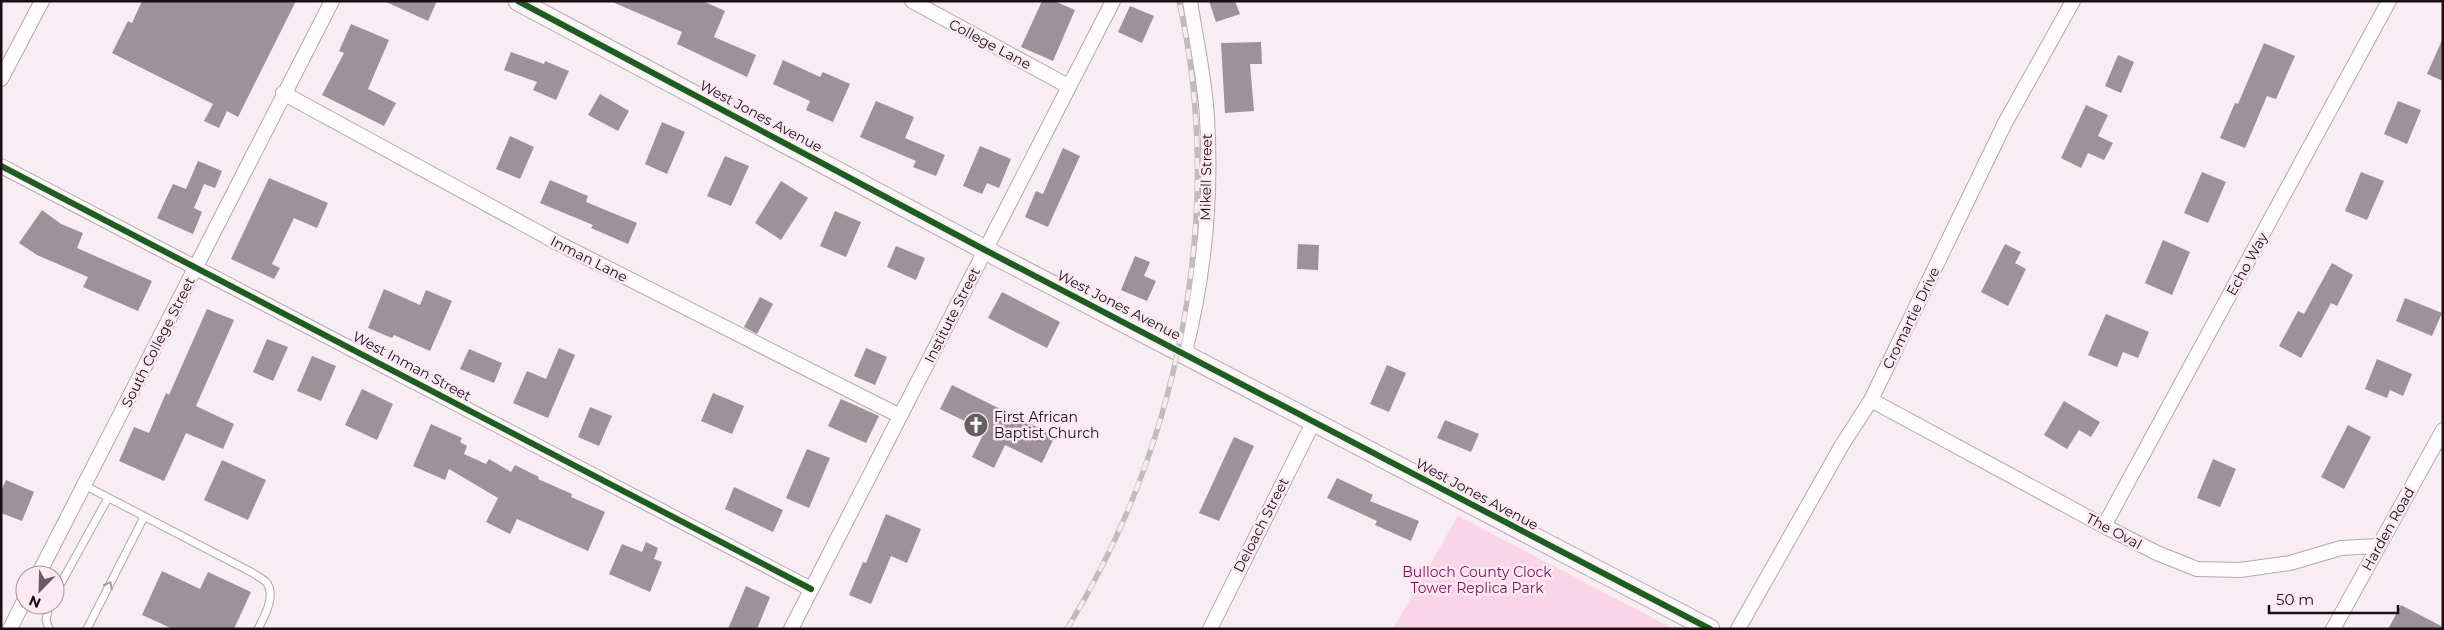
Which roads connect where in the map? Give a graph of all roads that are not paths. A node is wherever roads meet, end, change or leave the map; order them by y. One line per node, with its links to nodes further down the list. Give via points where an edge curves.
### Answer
1 (42, 1): 9 (street)
2 (332, 1): 11 (street, South College Street)
3 (518, 1): 13 (street, West Jones Avenue)
4 (912, 1): 10 (street, College Lane)
5 (1113, 1): 10 (street, Institute Street)
6 (1190, 1): 15 (street, Mikell Street, via 1207,117 1207,213 1202,272)
7 (2073, 1): 16 (street, Cromartie Drive, via 2005,123)
8 (2389, 1): 23 (street, Echo Way)
9 (1, 79)
10 (1068, 86): 13 (street, Institute Street)
11 (283, 93): 14 (street, South College Street); 17 (street, Inman Lane, via 558,243)
12 (1, 166): 14 (street, West Inman Street)
13 (985, 250): 15 (street, West Jones Avenue); 17 (street, Institute Street)
14 (196, 268): 20 (street, South College Street); 27 (street, West Inman Street)
15 (1185, 352): 18 (street, West Jones Avenue)
16 (1871, 400): 23 (street, The Oval); 37 (street, Cromartie Drive)
17 (900, 416): 27 (street, Institute Street)
18 (1313, 423): 35 (street, Deloach Street); 36 (street, West Jones Avenue)
19 (2443, 430): 24 (street, Harden Road)
20 (84, 485): 21 (lane); 25 (street, South College Street)
21 (108, 498): 22 (lane); 26 (lane)
22 (144, 517): 32 (lane, one-way to 22); 33 (lane, via 253,573 266,583 270,602)
23 (2104, 526): 24 (street, The Oval, via 2197,569 2240,570 2290,563 2341,548)
24 (2378, 546): 38 (street, Harden Road)
25 (43, 565)
26 (65, 576)
27 (811, 589): 34 (street, Institute Street)
28 (17, 615): 30 (street)
29 (47, 615): 31 (lane)
30 (10, 629)
31 (49, 629)
32 (87, 629)
33 (258, 629)
34 (791, 629)
35 (1210, 629)
36 (1710, 629)
37 (1738, 629)
38 (2333, 629)

